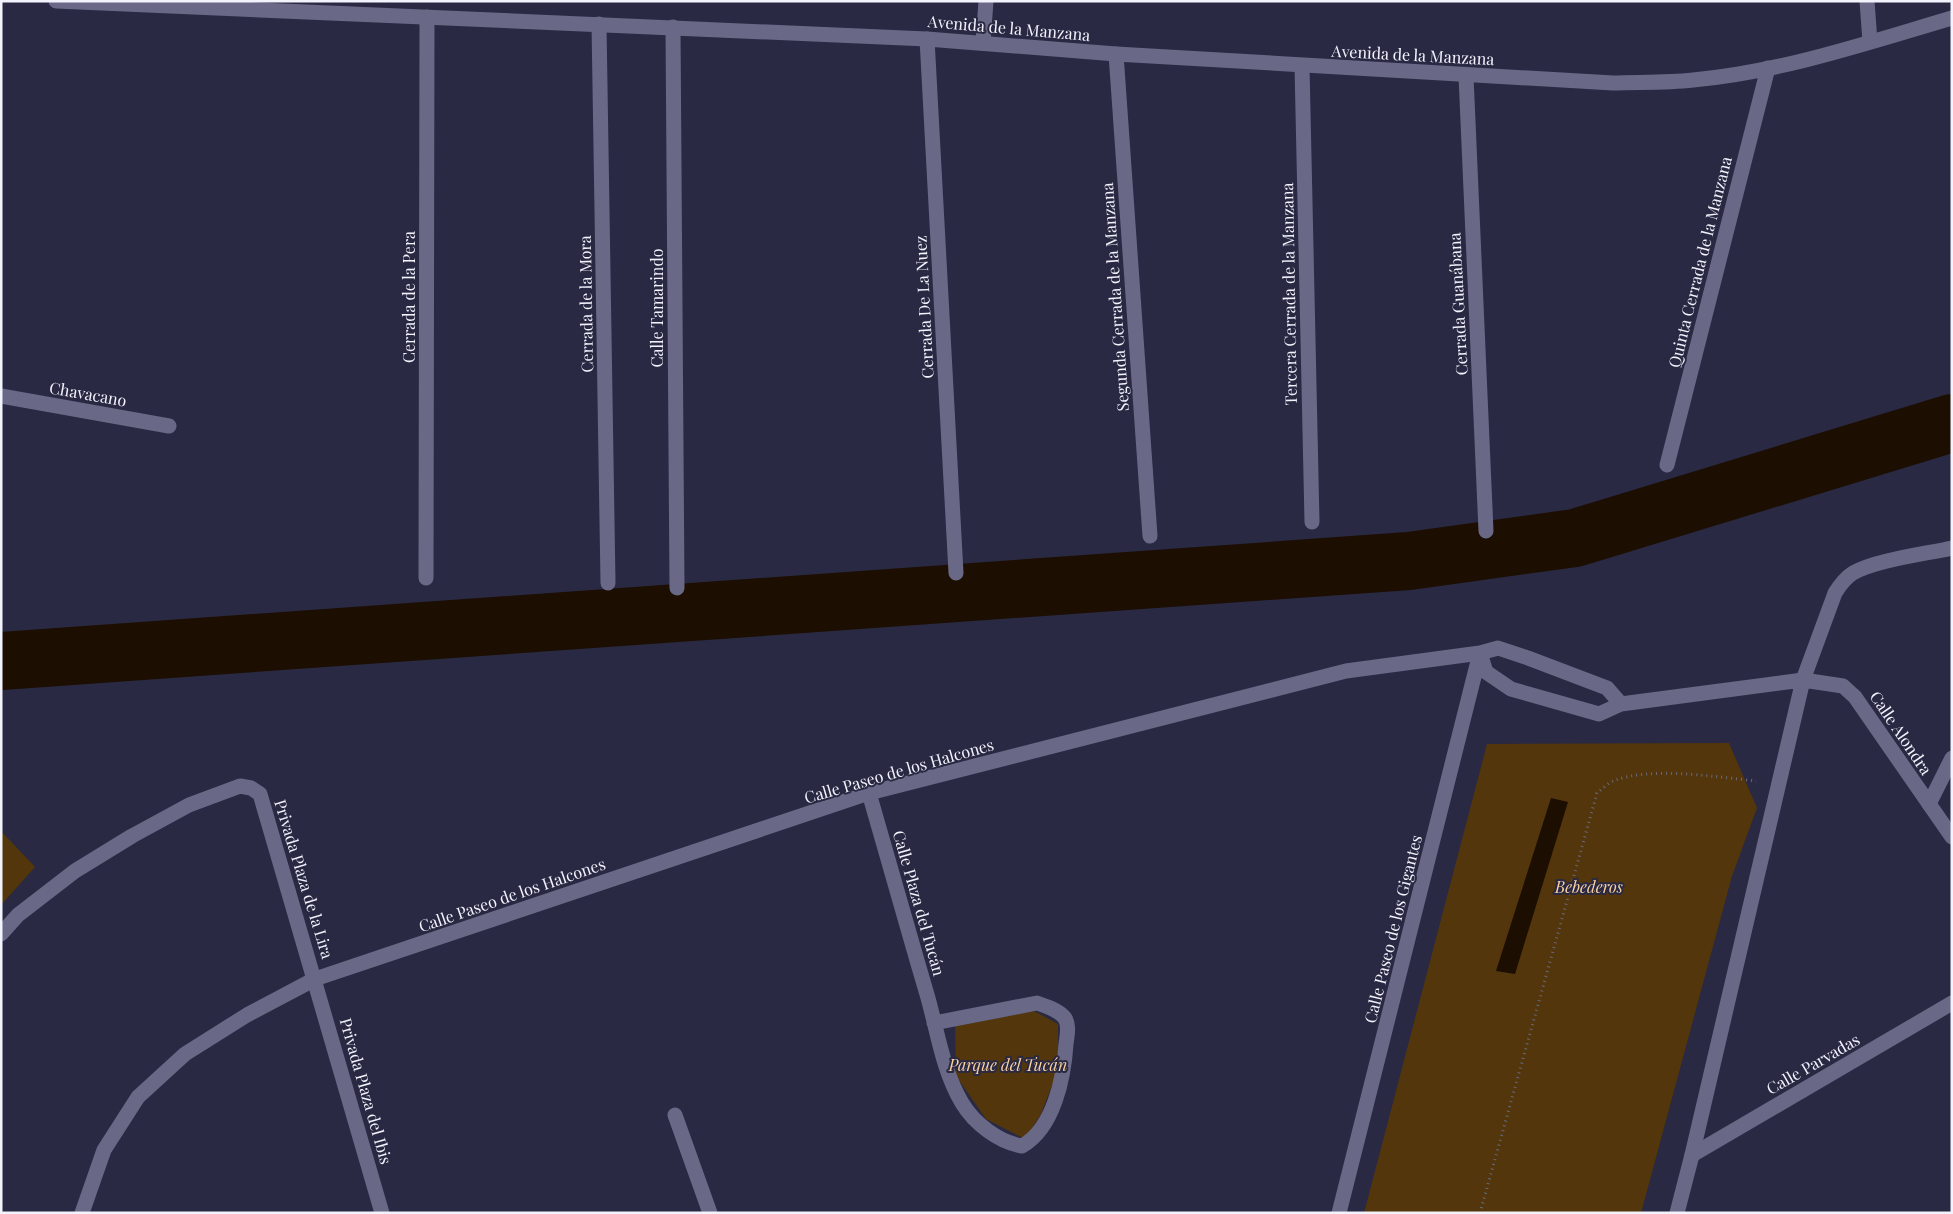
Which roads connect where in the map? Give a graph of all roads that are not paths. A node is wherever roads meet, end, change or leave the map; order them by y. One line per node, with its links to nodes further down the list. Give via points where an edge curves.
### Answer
1 (56, 1): 4 (street, Avenida de la Manzana)
2 (986, 1): 11 (street)
3 (1867, 1): 10 (street)
4 (279, 6): 5 (street, Avenida de la Manzana)
5 (426, 16): 7 (street, Avenida de la Manzana); 24 (street, Cerrada de la Pera)
6 (1952, 18): 10 (street, Avenida de la Manzana)
7 (599, 24): 8 (street, Avenida de la Manzana); 25 (street, Cerrada de la Mora)
8 (672, 27): 9 (street, Avenida de la Manzana); 26 (street, Calle Tamarindo)
9 (927, 39): 11 (street, Avenida de la Manzana); 23 (street, Cerrada De La Nuez)
10 (1870, 42): 14 (street, Avenida de la Manzana)
11 (983, 43): 12 (street, Avenida de la Manzana)
12 (1116, 54): 13 (street, Avenida de la Manzana); 21 (street, Segunda Cerrada de la Manzana)
13 (1302, 66): 15 (street, Avenida de la Manzana); 19 (street, Tercera Cerrada de la Manzana)
14 (1768, 68): 15 (street, Avenida de la Manzana, via 1692,80 1613,83); 18 (street, Quinta Cerrada de la Manzana)
15 (1466, 76): 20 (street, Cerrada Guanábana)
16 (1, 396): 17 (street, Chavacano)
17 (169, 426)
18 (1667, 465)
19 (1312, 522)
20 (1486, 531)
21 (1150, 536)
22 (1952, 548): 28 (street, via 1871,566 1842,581)
23 (956, 573)
24 (426, 578)
25 (608, 583)
26 (677, 588)
27 (1480, 653): 29 (street, Calle Paseo de los Halcones, via 1498,648 1528,658 1607,688); 29 (street, via 1486,672 1511,689 1599,714); 31 (street, Calle Paseo de los Halcones, via 1346,672); 43 (street, Calle Paseo de los Gigantes)
28 (1803, 680): 29 (street); 32 (street, Calle Alondra, via 1850,690); 39 (street)
29 (1621, 704)
30 (1952, 758): 32 (street)
31 (869, 793): 35 (street, Calle Paseo de los Halcones); 37 (street, Calle Plaza del Tucán)
32 (1929, 804): 33 (street, Calle Alondra)
33 (1952, 836)
34 (1, 934): 35 (street, Privada Plaza de la Lira, via 18,915 75,871 188,805 240,786 260,794)
35 (315, 979): 40 (street, Calle Paseo de los Halcones, via 246,1015 185,1054 138,1097 104,1150); 41 (street, Privada Plaza del Ibis)
36 (1952, 1003): 39 (street, Calle Parvadas)
37 (934, 1023): 37 (street, Calle Plaza del Tucán, via 948,1077 963,1105 997,1137 1015,1145 1027,1144 1037,1133 1057,1096 1064,1070 1068,1027 1065,1018 1052,1008 1037,1003)
38 (675, 1115): 42 (street)
39 (1692, 1155): 44 (street)
40 (82, 1213)
41 (382, 1213)
42 (710, 1213)
43 (1339, 1213)
44 (1677, 1213)

